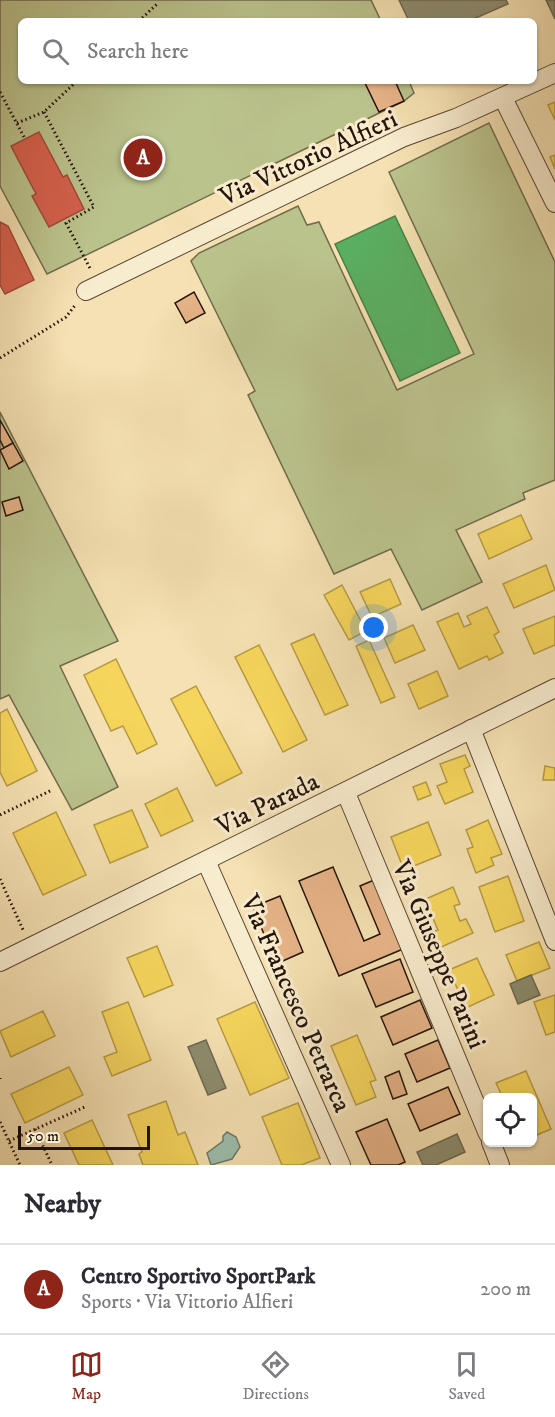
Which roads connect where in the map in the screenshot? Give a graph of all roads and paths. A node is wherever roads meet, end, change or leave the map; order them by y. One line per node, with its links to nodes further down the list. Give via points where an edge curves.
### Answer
1 (157, 3): 2 (path)
2 (142, 18)
3 (555, 74): 4 (street, Via Vittorio Alfieri)
4 (537, 82)
5 (74, 84): 9 (path)
6 (533, 84): 8 (street, Via Vittorio Alfieri)
7 (0, 92): 10 (path)
8 (503, 98): 12 (street); 13 (street, Via Vittorio Alfieri, via 404,137)
9 (44, 112): 10 (path); 13 (path, via 94,207 66,223)
10 (17, 123): 11 (path)
11 (24, 137)
12 (555, 203)
13 (92, 288): 14 (path, via 66,317)
14 (0, 358)
15 (555, 688): 16 (street, Via Parada)
16 (471, 729): 18 (street, Via Parada); 22 (street)
17 (52, 790): 19 (path)
18 (346, 793): 20 (street, Via Parada); 27 (street, Via Giuseppe Parini)
19 (0, 815)
20 (206, 861): 23 (street, Via Parada); 33 (street, Via Francesco Petrarca)
21 (0, 879): 23 (path)
22 (555, 941)
23 (32, 947): 24 (street, Via Parada)
24 (0, 962)
25 (87, 1106): 28 (path)
26 (0, 1122): 29 (path)
27 (483, 1122)
28 (35, 1129): 29 (path); 32 (path)
29 (9, 1141): 31 (path)
30 (493, 1147): 34 (street)
31 (20, 1165)
32 (52, 1165)
33 (341, 1165)
34 (500, 1165)

